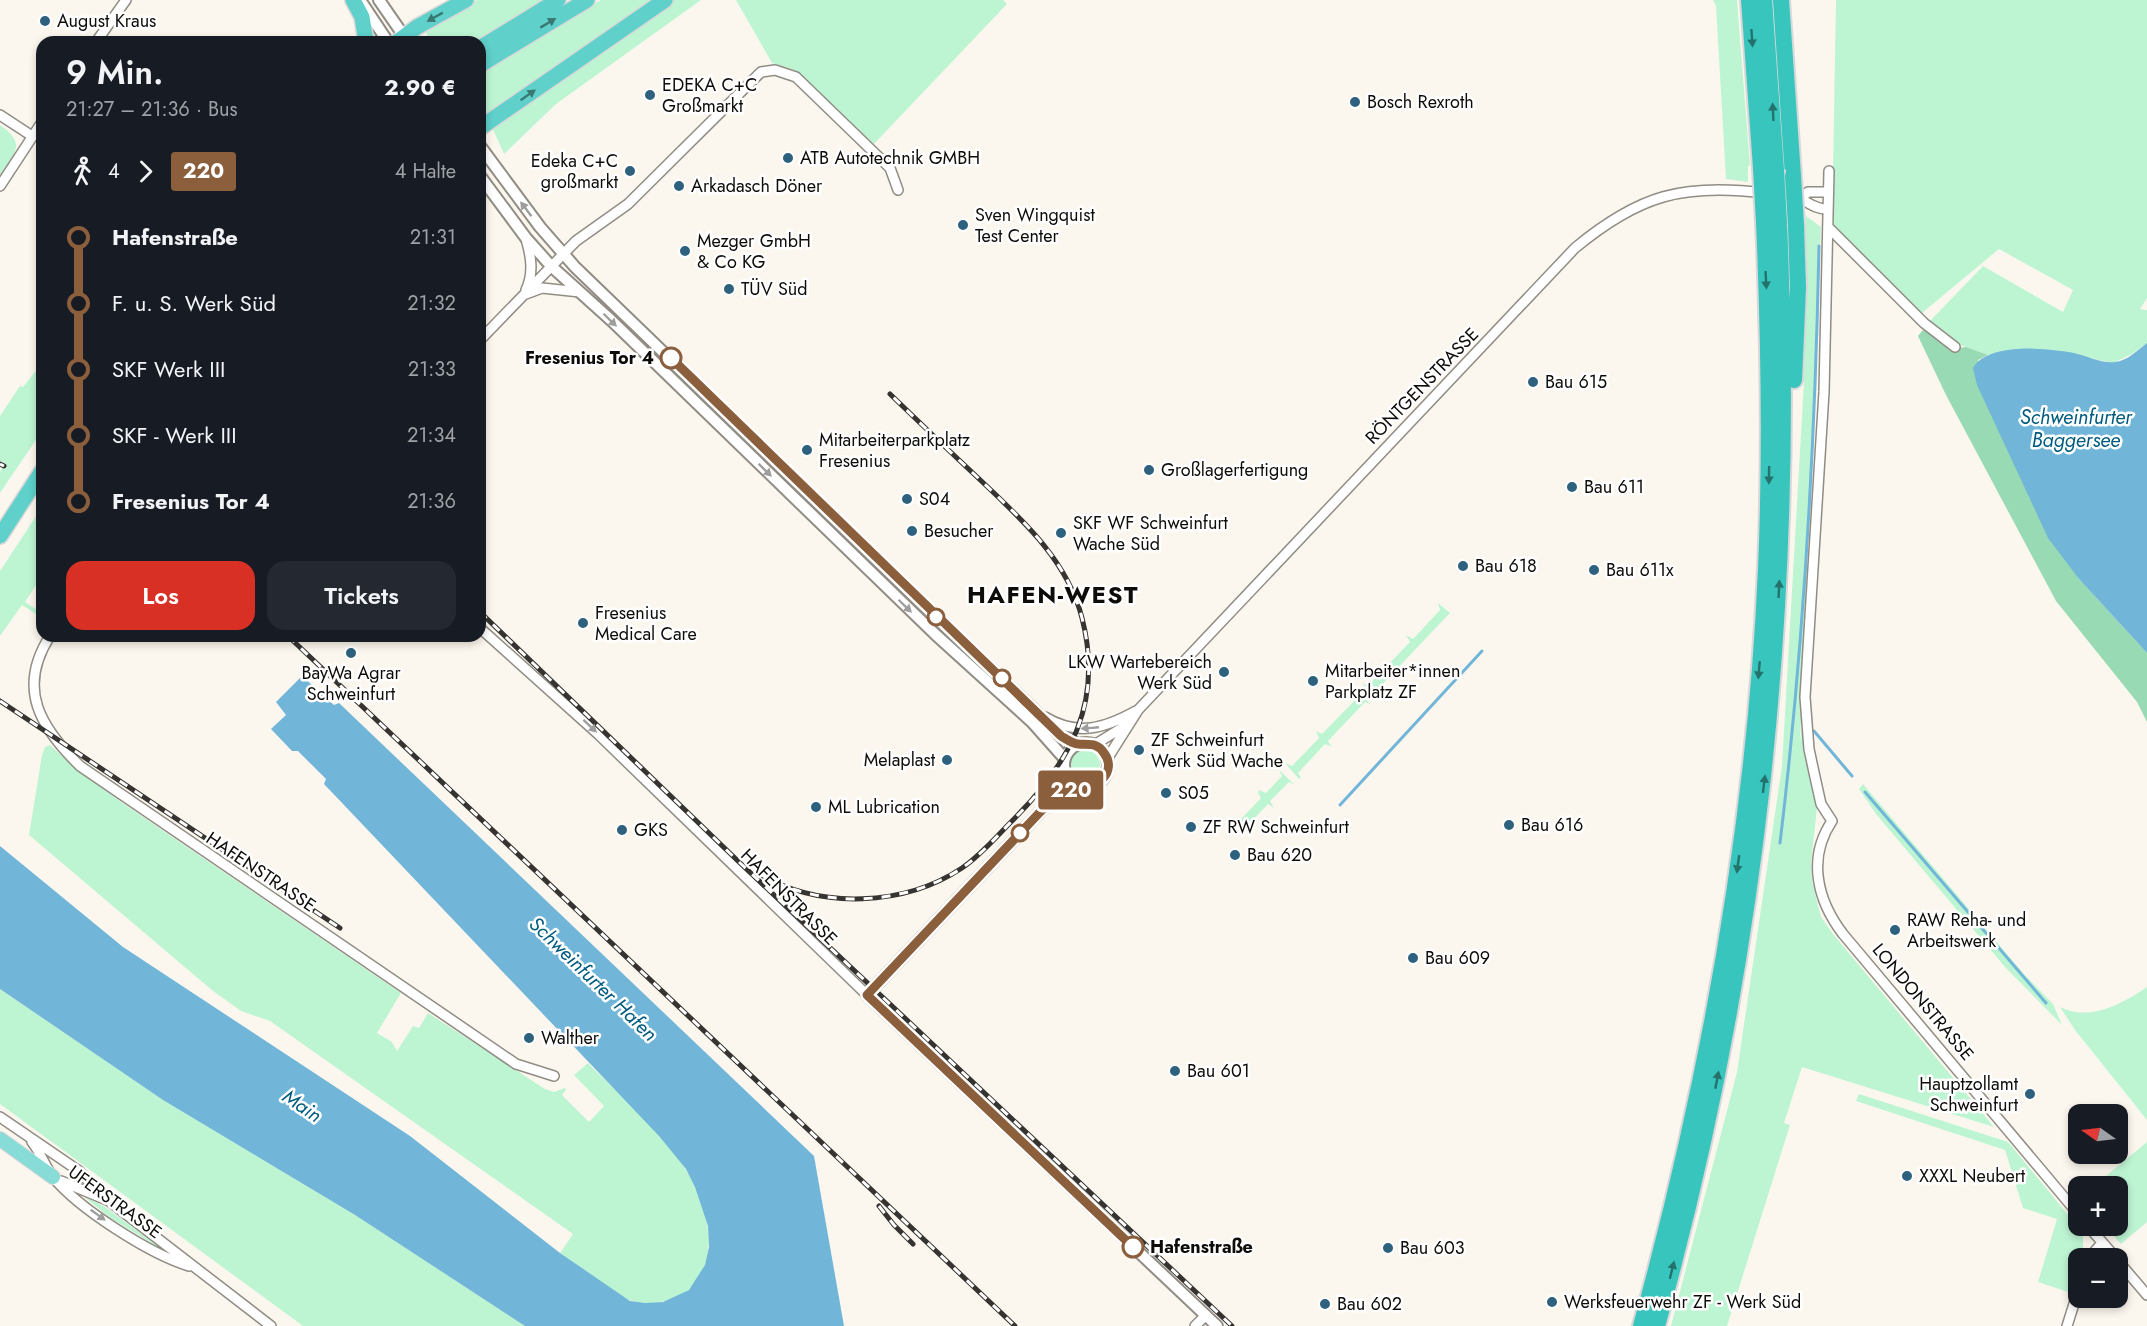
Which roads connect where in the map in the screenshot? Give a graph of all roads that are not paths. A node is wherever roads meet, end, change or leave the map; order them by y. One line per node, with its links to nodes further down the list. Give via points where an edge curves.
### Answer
1 (126, 0): 13 (street)
2 (353, 0): 14 (highway, via 362,17)
3 (360, 0): 15 (street)
4 (379, 0): 16 (street)
5 (466, 0): 17 (highway, one-way to 17)
6 (558, 0): 19 (highway)
7 (587, 0): 20 (highway, one-way to 7)
8 (665, 0): 22 (highway, one-way to 8)
9 (1749, 0): 26 (highway, one-way to 26)
10 (1764, 0): 26 (highway, one-way to 10)
11 (1782, 0): 18 (highway)
12 (1792, 0): 18 (highway)
13 (100, 36)
14 (365, 36)
15 (384, 36)
16 (401, 36)
17 (409, 36)
18 (1784, 37): 34 (highway, bridge, via 1793,176)
19 (486, 44)
20 (486, 61)
21 (0, 115): 24 (street)
22 (486, 124)
23 (36, 130): 24 (street)
24 (32, 136): 29 (street)
25 (486, 154): 37 (street, one-way to 25)
26 (1769, 169): 34 (highway, bridge)
27 (1829, 171): 31 (street)
28 (486, 185): 36 (street)
29 (0, 186)
30 (898, 190): 37 (street, via 890,168 796,76 783,70 768,70 707,123 628,204)
31 (1827, 192): 32 (street, RÖNTGENSTRASSE, via 1808,192); 33 (street)
32 (1801, 198): 33 (street, RÖNTGENSTRASSE, via 1808,206); 57 (street, RÖNTGENSTRASSE, via 1724,188 1675,193 1650,199 1614,218 1584,241)
33 (1827, 209): 35 (street)
34 (1779, 224): 87 (highway, one-way to 87, via 1769,387 1761,645 1748,793 1711,1031 1685,1156); 88 (highway, one-way to 34, via 1703,1146 1746,922 1772,699 1784,443)
35 (1828, 227): 44 (street, via 1924,323); 74 (street, LONDONSTRASSE, via 1824,392 1805,706 1818,794 1832,821 1819,847 1817,870 1824,902 1833,921)
36 (526, 238): 38 (street); 40 (street, via 531,273)
37 (563, 254): 38 (street); 42 (street)
38 (551, 266): 39 (street); 40 (street)
39 (580, 292): 40 (street, via 542,288); 43 (street, one-way to 43)
40 (524, 295): 41 (street)
41 (486, 334)
42 (648, 336): 43 (street); 45 (street)
43 (638, 346): 46 (street)
44 (1955, 346)
45 (756, 439): 46 (street); 49 (street)
46 (746, 451): 50 (street, one-way to 50)
47 (36, 480): 48 (highway)
48 (0, 536)
49 (896, 578): 50 (street); 51 (street)
50 (886, 588): 53 (street, one-way to 53)
51 (944, 625): 53 (street); 55 (street)
52 (486, 633): 67 (street, HAFENSTRASSE, one-way to 67, via 547,686)
53 (935, 634): 56 (street)
54 (47, 642): 68 (street, HAFENSTRASSE, via 37,667 37,704 50,734 80,766 516,1064)
55 (989, 666): 56 (street); 58 (street)
56 (979, 676): 62 (street, via 1032,722)
57 (1138, 710): 58 (street, one-way to 58, via 1113,724 1087,730 1065,726); 59 (street, RÖNTGENSTRASSE)
58 (1040, 714): 60 (street, via 1061,736)
59 (1127, 724): 61 (street, RÖNTGENSTRASSE); 63 (street, RÖNTGENSTRASSE)
60 (1078, 744): 61 (street); 62 (street)
61 (1094, 745): 63 (street)
62 (1064, 758): 64 (street)
63 (1107, 759): 65 (street, via 1102,780 1091,787)
64 (1065, 773): 65 (street); 66 (street)
65 (1077, 786): 66 (street)
66 (1042, 810): 67 (street)
67 (867, 995): 83 (street, HAFENSTRASSE)
68 (554, 1076)
69 (0, 1117): 70 (street, UFERSTRASSE)
70 (26, 1135): 72 (street, UFERSTRASSE); 73 (street, UFERSTRASSE, via 86,1177)
71 (0, 1139): 72 (main road)
72 (53, 1177): 73 (street, UFERSTRASSE); 79 (street, UFERSTRASSE, one-way to 79, via 102,1218 165,1258)
73 (109, 1201): 79 (street, UFERSTRASSE)
74 (2068, 1202)
75 (2096, 1236): 76 (street)
76 (2102, 1243): 77 (street); 78 (street)
77 (2098, 1248)
78 (2106, 1248)
79 (191, 1266): 84 (street, UFERSTRASSE)
80 (2128, 1273): 81 (street)
81 (2147, 1295)
82 (2073, 1308): 89 (street)
83 (1206, 1315): 85 (street); 86 (street, HAFENSTRASSE)
84 (271, 1326)
85 (1195, 1326)
86 (1217, 1326)
87 (1641, 1326)
88 (1657, 1326)
89 (2067, 1326)

